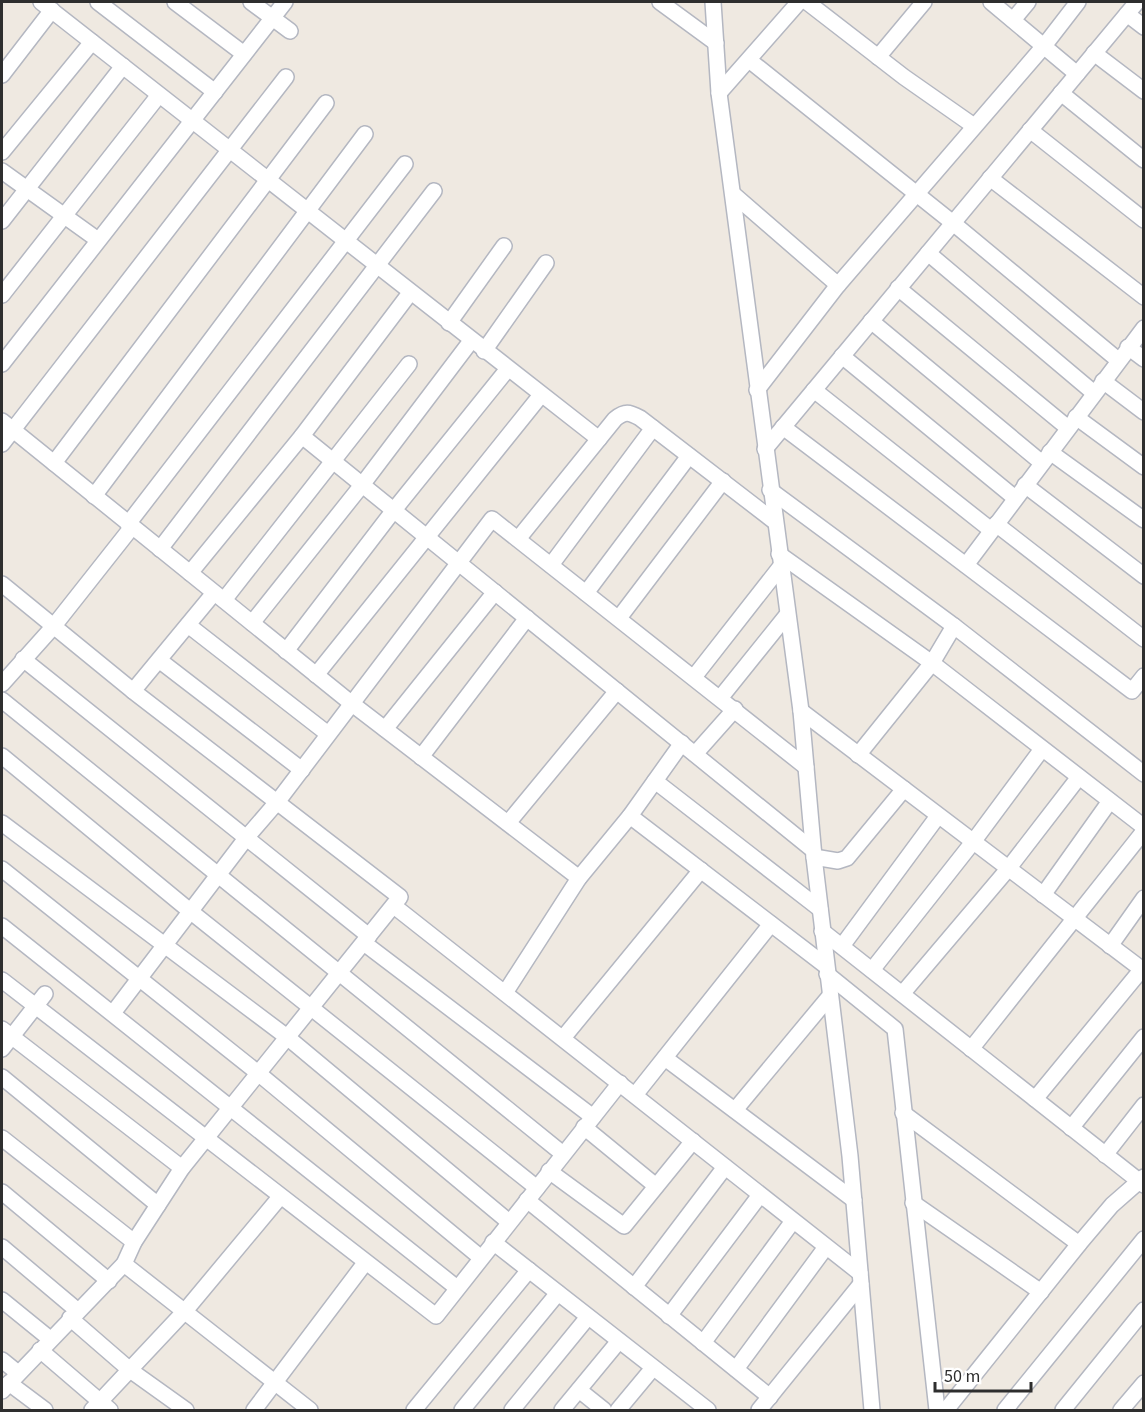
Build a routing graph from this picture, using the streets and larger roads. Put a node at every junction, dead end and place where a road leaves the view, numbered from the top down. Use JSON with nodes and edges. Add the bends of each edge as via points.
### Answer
{"nodes":[{"id":1,"x":98,"y":2,"type":"edge"},
{"id":2,"x":175,"y":2,"type":"edge"},
{"id":3,"x":251,"y":2,"type":"edge"},
{"id":4,"x":285,"y":2,"type":"edge"},
{"id":5,"x":660,"y":2,"type":"edge"},
{"id":6,"x":713,"y":2,"type":"edge"},
{"id":7,"x":799,"y":2,"type":"edge"},
{"id":8,"x":807,"y":2,"type":"edge"},
{"id":9,"x":924,"y":2,"type":"edge"},
{"id":10,"x":991,"y":2,"type":"edge"},
{"id":11,"x":1029,"y":2,"type":"edge"},
{"id":12,"x":1078,"y":2,"type":"edge"},
{"id":13,"x":1137,"y":2,"type":"edge"},
{"id":14,"x":47,"y":6,"type":"edge"},
{"id":15,"x":1127,"y":14,"type":"junction"},
{"id":16,"x":272,"y":18,"type":"junction"},
{"id":17,"x":1013,"y":20,"type":"junction"},
{"id":18,"x":1143,"y":27,"type":"edge"},
{"id":19,"x":290,"y":31,"type":"dead end"},
{"id":20,"x":92,"y":42,"type":"junction"},
{"id":21,"x":716,"y":43,"type":"junction"},
{"id":22,"x":1044,"y":46,"type":"junction"},
{"id":23,"x":1094,"y":53,"type":"junction"},
{"id":24,"x":244,"y":54,"type":"junction"},
{"id":25,"x":878,"y":57,"type":"junction"},
{"id":26,"x":749,"y":60,"type":"junction"},
{"id":27,"x":123,"y":66,"type":"junction"},
{"id":28,"x":1077,"y":74,"type":"junction"},
{"id":29,"x":2,"y":75,"type":"edge"},
{"id":30,"x":286,"y":77,"type":"dead end"},
{"id":31,"x":1143,"y":91,"type":"edge"},
{"id":32,"x":215,"y":92,"type":"junction"},
{"id":33,"x":719,"y":93,"type":"junction"},
{"id":34,"x":1061,"y":93,"type":"junction"},
{"id":35,"x":159,"y":95,"type":"junction"},
{"id":36,"x":326,"y":103,"type":"dead end"},
{"id":37,"x":191,"y":120,"type":"junction"},
{"id":38,"x":974,"y":126,"type":"junction"},
{"id":39,"x":1030,"y":130,"type":"junction"},
{"id":40,"x":365,"y":134,"type":"dead end"},
{"id":41,"x":230,"y":151,"type":"junction"},
{"id":42,"x":2,"y":152,"type":"edge"},
{"id":43,"x":1143,"y":160,"type":"edge"},
{"id":44,"x":405,"y":164,"type":"dead end"},
{"id":45,"x":2,"y":171,"type":"edge"},
{"id":46,"x":990,"y":178,"type":"junction"},
{"id":47,"x":268,"y":181,"type":"junction"},
{"id":48,"x":27,"y":189,"type":"junction"},
{"id":49,"x":434,"y":191,"type":"dead end"},
{"id":50,"x":733,"y":194,"type":"junction"},
{"id":51,"x":916,"y":194,"type":"junction"},
{"id":52,"x":307,"y":212,"type":"junction"},
{"id":53,"x":64,"y":215,"type":"junction"},
{"id":54,"x":1143,"y":220,"type":"edge"},
{"id":55,"x":2,"y":221,"type":"edge"},
{"id":56,"x":953,"y":223,"type":"junction"},
{"id":57,"x":98,"y":240,"type":"junction"},
{"id":58,"x":345,"y":242,"type":"junction"},
{"id":59,"x":504,"y":246,"type":"dead end"},
{"id":60,"x":928,"y":252,"type":"junction"},
{"id":61,"x":546,"y":263,"type":"dead end"},
{"id":62,"x":378,"y":267,"type":"junction"},
{"id":63,"x":838,"y":285,"type":"junction"},
{"id":64,"x":898,"y":288,"type":"junction"},
{"id":65,"x":410,"y":293,"type":"junction"},
{"id":66,"x":2,"y":295,"type":"edge"},
{"id":67,"x":1143,"y":297,"type":"edge"},
{"id":68,"x":871,"y":321,"type":"junction"},
{"id":69,"x":448,"y":323,"type":"junction"},
{"id":70,"x":1143,"y":328,"type":"edge"},
{"id":71,"x":471,"y":341,"type":"junction"},
{"id":72,"x":1128,"y":347,"type":"junction"},
{"id":73,"x":484,"y":351,"type":"junction"},
{"id":74,"x":842,"y":356,"type":"junction"},
{"id":75,"x":1143,"y":359,"type":"edge"},
{"id":76,"x":1118,"y":360,"type":"junction"},
{"id":77,"x":2,"y":363,"type":"edge"},
{"id":78,"x":409,"y":364,"type":"dead end"},
{"id":79,"x":507,"y":370,"type":"junction"},
{"id":80,"x":1098,"y":387,"type":"junction"},
{"id":81,"x":756,"y":390,"type":"junction"},
{"id":82,"x":814,"y":390,"type":"junction"},
{"id":83,"x":541,"y":395,"type":"junction"},
{"id":84,"x":1143,"y":412,"type":"edge"},
{"id":85,"x":1072,"y":422,"type":"junction"},
{"id":86,"x":7,"y":426,"type":"edge"},
{"id":87,"x":783,"y":427,"type":"junction"},
{"id":88,"x":653,"y":428,"type":"junction"},
{"id":89,"x":302,"y":436,"type":"junction"},
{"id":90,"x":599,"y":439,"type":"junction"},
{"id":91,"x":2,"y":444,"type":"edge"},
{"id":92,"x":765,"y":449,"type":"junction"},
{"id":93,"x":689,"y":456,"type":"junction"},
{"id":94,"x":1046,"y":457,"type":"junction"},
{"id":95,"x":332,"y":460,"type":"junction"},
{"id":96,"x":54,"y":463,"type":"junction"},
{"id":97,"x":1143,"y":467,"type":"edge"},
{"id":98,"x":723,"y":482,"type":"junction"},
{"id":99,"x":362,"y":485,"type":"junction"},
{"id":100,"x":1025,"y":485,"type":"junction"},
{"id":101,"x":770,"y":490,"type":"junction"},
{"id":102,"x":94,"y":496,"type":"junction"},
{"id":103,"x":1015,"y":498,"type":"junction"},
{"id":104,"x":394,"y":510,"type":"junction"},
{"id":105,"x":1143,"y":520,"type":"edge"},
{"id":106,"x":774,"y":521,"type":"junction"},
{"id":107,"x":130,"y":525,"type":"junction"},
{"id":108,"x":994,"y":527,"type":"junction"},
{"id":109,"x":426,"y":536,"type":"junction"},
{"id":110,"x":518,"y":539,"type":"junction"},
{"id":111,"x":160,"y":549,"type":"junction"},
{"id":112,"x":780,"y":560,"type":"junction"},
{"id":113,"x":460,"y":563,"type":"junction"},
{"id":114,"x":551,"y":565,"type":"junction"},
{"id":115,"x":966,"y":565,"type":"junction"},
{"id":116,"x":190,"y":573,"type":"junction"},
{"id":117,"x":1143,"y":576,"type":"edge"},
{"id":118,"x":2,"y":584,"type":"edge"},
{"id":119,"x":495,"y":592,"type":"junction"},
{"id":120,"x":586,"y":592,"type":"junction"},
{"id":121,"x":219,"y":597,"type":"junction"},
{"id":122,"x":787,"y":615,"type":"junction"},
{"id":123,"x":527,"y":618,"type":"junction"},
{"id":124,"x":619,"y":618,"type":"junction"},
{"id":125,"x":252,"y":623,"type":"junction"},
{"id":126,"x":188,"y":625,"type":"junction"},
{"id":127,"x":954,"y":626,"type":"junction"},
{"id":128,"x":53,"y":627,"type":"junction"},
{"id":129,"x":1143,"y":639,"type":"edge"},
{"id":130,"x":286,"y":651,"type":"junction"},
{"id":131,"x":22,"y":659,"type":"junction"},
{"id":132,"x":159,"y":660,"type":"junction"},
{"id":133,"x":932,"y":663,"type":"junction"},
{"id":134,"x":316,"y":675,"type":"junction"},
{"id":135,"x":1143,"y":676,"type":"edge"},
{"id":136,"x":694,"y":677,"type":"junction"},
{"id":137,"x":2,"y":684,"type":"edge"},
{"id":138,"x":133,"y":691,"type":"junction"},
{"id":139,"x":617,"y":691,"type":"junction"},
{"id":140,"x":720,"y":697,"type":"junction"},
{"id":141,"x":2,"y":700,"type":"edge"},
{"id":142,"x":351,"y":703,"type":"junction"},
{"id":143,"x":735,"y":710,"type":"junction"},
{"id":144,"x":801,"y":711,"type":"junction"},
{"id":145,"x":385,"y":729,"type":"junction"},
{"id":146,"x":328,"y":734,"type":"junction"},
{"id":147,"x":682,"y":743,"type":"junction"},
{"id":148,"x":1042,"y":748,"type":"junction"},
{"id":149,"x":694,"y":754,"type":"junction"},
{"id":150,"x":858,"y":755,"type":"junction"},
{"id":151,"x":2,"y":756,"type":"edge"},
{"id":152,"x":421,"y":757,"type":"junction"},
{"id":153,"x":806,"y":766,"type":"junction"},
{"id":154,"x":302,"y":770,"type":"junction"},
{"id":155,"x":1143,"y":774,"type":"edge"},
{"id":156,"x":1079,"y":777,"type":"junction"},
{"id":157,"x":655,"y":781,"type":"junction"},
{"id":158,"x":903,"y":789,"type":"junction"},
{"id":159,"x":278,"y":801,"type":"junction"},
{"id":160,"x":1110,"y":801,"type":"junction"},
{"id":161,"x":630,"y":816,"type":"junction"},
{"id":162,"x":939,"y":816,"type":"junction"},
{"id":163,"x":2,"y":823,"type":"edge"},
{"id":164,"x":508,"y":823,"type":"junction"},
{"id":165,"x":1143,"y":826,"type":"edge"},
{"id":166,"x":1143,"y":831,"type":"edge"},
{"id":167,"x":248,"y":837,"type":"junction"},
{"id":168,"x":973,"y":842,"type":"junction"},
{"id":169,"x":813,"y":854,"type":"junction"},
{"id":170,"x":2,"y":869,"type":"edge"},
{"id":171,"x":1008,"y":869,"type":"junction"},
{"id":172,"x":701,"y":870,"type":"junction"},
{"id":173,"x":219,"y":876,"type":"junction"},
{"id":174,"x":579,"y":878,"type":"junction"},
{"id":175,"x":1043,"y":895,"type":"junction"},
{"id":176,"x":1143,"y":898,"type":"edge"},
{"id":177,"x":394,"y":906,"type":"junction"},
{"id":178,"x":820,"y":909,"type":"junction"},
{"id":179,"x":190,"y":911,"type":"junction"},
{"id":180,"x":1073,"y":919,"type":"junction"},
{"id":181,"x":771,"y":924,"type":"junction"},
{"id":182,"x":2,"y":926,"type":"edge"},
{"id":183,"x":822,"y":931,"type":"junction"},
{"id":184,"x":367,"y":939,"type":"junction"},
{"id":185,"x":165,"y":945,"type":"junction"},
{"id":186,"x":842,"y":946,"type":"junction"},
{"id":187,"x":1110,"y":946,"type":"junction"},
{"id":188,"x":827,"y":970,"type":"junction"},
{"id":189,"x":872,"y":970,"type":"junction"},
{"id":190,"x":1143,"y":970,"type":"edge"},
{"id":191,"x":340,"y":972,"type":"junction"},
{"id":192,"x":140,"y":979,"type":"junction"},
{"id":193,"x":2,"y":980,"type":"edge"},
{"id":194,"x":505,"y":993,"type":"junction"},
{"id":195,"x":902,"y":994,"type":"junction"},
{"id":196,"x":829,"y":997,"type":"junction"},
{"id":197,"x":40,"y":1000,"type":"junction"},
{"id":198,"x":312,"y":1006,"type":"junction"},
{"id":199,"x":112,"y":1013,"type":"junction"},
{"id":200,"x":287,"y":1037,"type":"junction"},
{"id":201,"x":1143,"y":1037,"type":"edge"},
{"id":202,"x":5,"y":1038,"type":"edge"},
{"id":203,"x":563,"y":1038,"type":"junction"},
{"id":204,"x":971,"y":1048,"type":"junction"},
{"id":205,"x":665,"y":1058,"type":"junction"},
{"id":206,"x":258,"y":1073,"type":"junction"},
{"id":207,"x":2,"y":1077,"type":"edge"},
{"id":208,"x":620,"y":1083,"type":"junction"},
{"id":209,"x":635,"y":1095,"type":"junction"},
{"id":210,"x":1035,"y":1099,"type":"junction"},
{"id":211,"x":1143,"y":1105,"type":"edge"},
{"id":212,"x":231,"y":1106,"type":"junction"},
{"id":213,"x":735,"y":1110,"type":"junction"},
{"id":214,"x":903,"y":1113,"type":"junction"},
{"id":215,"x":589,"y":1122,"type":"junction"},
{"id":216,"x":1071,"y":1128,"type":"junction"},
{"id":217,"x":2,"y":1138,"type":"edge"},
{"id":218,"x":205,"y":1139,"type":"junction"},
{"id":219,"x":693,"y":1142,"type":"junction"},
{"id":220,"x":563,"y":1154,"type":"junction"},
{"id":221,"x":1106,"y":1155,"type":"junction"},
{"id":222,"x":725,"y":1167,"type":"junction"},
{"id":223,"x":182,"y":1168,"type":"junction"},
{"id":224,"x":549,"y":1171,"type":"junction"},
{"id":225,"x":1142,"y":1181,"type":"edge"},
{"id":226,"x":656,"y":1186,"type":"junction"},
{"id":227,"x":537,"y":1188,"type":"junction"},
{"id":228,"x":2,"y":1192,"type":"edge"},
{"id":229,"x":760,"y":1195,"type":"junction"},
{"id":230,"x":280,"y":1197,"type":"junction"},
{"id":231,"x":527,"y":1200,"type":"junction"},
{"id":232,"x":854,"y":1200,"type":"junction"},
{"id":233,"x":913,"y":1203,"type":"junction"},
{"id":234,"x":158,"y":1205,"type":"junction"},
{"id":235,"x":793,"y":1221,"type":"junction"},
{"id":236,"x":509,"y":1222,"type":"junction"},
{"id":237,"x":1143,"y":1239,"type":"edge"},
{"id":238,"x":134,"y":1242,"type":"junction"},
{"id":239,"x":492,"y":1242,"type":"junction"},
{"id":240,"x":1079,"y":1244,"type":"junction"},
{"id":241,"x":2,"y":1247,"type":"edge"},
{"id":242,"x":826,"y":1247,"type":"junction"},
{"id":243,"x":480,"y":1257,"type":"junction"},
{"id":244,"x":365,"y":1263,"type":"junction"},
{"id":245,"x":124,"y":1264,"type":"junction"},
{"id":246,"x":529,"y":1270,"type":"junction"},
{"id":247,"x":860,"y":1278,"type":"junction"},
{"id":248,"x":110,"y":1281,"type":"junction"},
{"id":249,"x":634,"y":1287,"type":"junction"},
{"id":250,"x":457,"y":1288,"type":"junction"},
{"id":251,"x":1041,"y":1292,"type":"junction"},
{"id":252,"x":558,"y":1293,"type":"junction"},
{"id":253,"x":2,"y":1300,"type":"edge"},
{"id":254,"x":1143,"y":1310,"type":"edge"},
{"id":255,"x":185,"y":1311,"type":"junction"},
{"id":256,"x":74,"y":1314,"type":"junction"},
{"id":257,"x":669,"y":1316,"type":"junction"},
{"id":258,"x":588,"y":1317,"type":"junction"},
{"id":259,"x":618,"y":1341,"type":"junction"},
{"id":260,"x":704,"y":1343,"type":"junction"},
{"id":261,"x":45,"y":1345,"type":"junction"},
{"id":262,"x":2,"y":1360,"type":"edge"},
{"id":263,"x":653,"y":1368,"type":"junction"},
{"id":264,"x":736,"y":1369,"type":"junction"},
{"id":265,"x":130,"y":1370,"type":"junction"},
{"id":266,"x":10,"y":1382,"type":"edge"},
{"id":267,"x":276,"y":1383,"type":"junction"},
{"id":268,"x":1143,"y":1383,"type":"edge"},
{"id":269,"x":579,"y":1390,"type":"junction"},
{"id":270,"x":770,"y":1397,"type":"junction"},
{"id":271,"x":101,"y":1408,"type":"edge"},
{"id":272,"x":45,"y":1410,"type":"edge"},
{"id":273,"x":186,"y":1410,"type":"edge"},
{"id":274,"x":254,"y":1410,"type":"edge"},
{"id":275,"x":310,"y":1410,"type":"edge"},
{"id":276,"x":414,"y":1410,"type":"edge"},
{"id":277,"x":462,"y":1410,"type":"edge"},
{"id":278,"x":512,"y":1410,"type":"edge"},
{"id":279,"x":562,"y":1410,"type":"edge"},
{"id":280,"x":604,"y":1410,"type":"edge"},
{"id":281,"x":618,"y":1410,"type":"edge"},
{"id":282,"x":708,"y":1410,"type":"edge"},
{"id":283,"x":759,"y":1410,"type":"edge"},
{"id":284,"x":872,"y":1410,"type":"edge"},
{"id":285,"x":937,"y":1410,"type":"edge"},
{"id":286,"x":946,"y":1410,"type":"edge"},
{"id":287,"x":1005,"y":1410,"type":"edge"},
{"id":288,"x":1063,"y":1410,"type":"edge"},
{"id":289,"x":1121,"y":1410,"type":"edge"}],
"edges":[{"from":1,"to":32,"type":"street"},
{"from":2,"to":24,"type":"street"},
{"from":3,"to":16,"type":"street"},
{"from":4,"to":16,"type":"street"},
{"from":5,"to":21,"type":"street"},
{"from":6,"to":21,"type":"street"},
{"from":7,"to":26,"type":"street"},
{"from":8,"to":25,"type":"street"},
{"from":9,"to":25,"type":"street"},
{"from":10,"to":17,"type":"street"},
{"from":11,"to":17,"type":"street"},
{"from":12,"to":22,"type":"street"},
{"from":13,"to":15,"type":"street"},
{"from":14,"to":20,"type":"street"},
{"from":14,"to":29,"type":"street"},
{"from":15,"to":18,"type":"street"},
{"from":15,"to":23,"type":"street"},
{"from":16,"to":19,"type":"street"},
{"from":16,"to":24,"type":"street"},
{"from":17,"to":22,"type":"street"},
{"from":20,"to":27,"type":"street"},
{"from":20,"to":42,"type":"street"},
{"from":21,"to":33,"type":"street"},
{"from":22,"to":28,"type":"street"},
{"from":22,"to":38,"type":"street"},
{"from":23,"to":28,"type":"street"},
{"from":23,"to":31,"type":"street"},
{"from":24,"to":32,"type":"street"},
{"from":25,"to":38,"type":"street"},
{"from":26,"to":33,"type":"street"},
{"from":26,"to":51,"type":"street"},
{"from":27,"to":35,"type":"street"},
{"from":27,"to":48,"type":"street"},
{"from":28,"to":34,"type":"street"},
{"from":30,"to":41,"type":"street"},
{"from":32,"to":37,"type":"street"},
{"from":33,"to":50,"type":"street"},
{"from":34,"to":39,"type":"street"},
{"from":34,"to":43,"type":"street"},
{"from":35,"to":37,"type":"street"},
{"from":35,"to":53,"type":"street"},
{"from":36,"to":47,"type":"street"},
{"from":37,"to":41,"type":"street"},
{"from":37,"to":57,"type":"street"},
{"from":38,"to":51,"type":"street"},
{"from":39,"to":46,"type":"street"},
{"from":39,"to":54,"type":"street"},
{"from":40,"to":52,"type":"street"},
{"from":41,"to":47,"type":"street"},
{"from":41,"to":86,"type":"street"},
{"from":44,"to":58,"type":"street"},
{"from":45,"to":48,"type":"street"},
{"from":46,"to":56,"type":"street"},
{"from":46,"to":67,"type":"street"},
{"from":47,"to":52,"type":"street"},
{"from":47,"to":96,"type":"street"},
{"from":48,"to":53,"type":"street"},
{"from":48,"to":55,"type":"street"},
{"from":49,"to":62,"type":"street"},
{"from":50,"to":63,"type":"street"},
{"from":50,"to":81,"type":"street"},
{"from":51,"to":56,"type":"street"},
{"from":51,"to":63,"type":"street"},
{"from":52,"to":58,"type":"street"},
{"from":52,"to":102,"type":"street"},
{"from":53,"to":57,"type":"street"},
{"from":53,"to":66,"type":"street"},
{"from":56,"to":60,"type":"street"},
{"from":56,"to":76,"type":"street"},
{"from":57,"to":77,"type":"street"},
{"from":58,"to":62,"type":"street"},
{"from":58,"to":107,"type":"street"},
{"from":59,"to":69,"type":"street"},
{"from":60,"to":64,"type":"street"},
{"from":60,"to":80,"type":"street"},
{"from":61,"to":73,"type":"street"},
{"from":62,"to":65,"type":"street"},
{"from":62,"to":111,"type":"street"},
{"from":63,"to":81,"type":"street"},
{"from":64,"to":68,"type":"street"},
{"from":64,"to":85,"type":"street"},
{"from":65,"to":69,"type":"street"},
{"from":65,"to":89,"type":"street"},
{"from":68,"to":74,"type":"street"},
{"from":68,"to":94,"type":"street"},
{"from":69,"to":71,"type":"street"},
{"from":70,"to":72,"type":"street"},
{"from":71,"to":73,"type":"street"},
{"from":71,"to":99,"type":"street"},
{"from":72,"to":75,"type":"street"},
{"from":72,"to":76,"type":"street"},
{"from":73,"to":79,"type":"street"},
{"from":74,"to":82,"type":"street"},
{"from":74,"to":103,"type":"street"},
{"from":76,"to":80,"type":"street"},
{"from":78,"to":95,"type":"street"},
{"from":79,"to":83,"type":"street"},
{"from":79,"to":104,"type":"street"},
{"from":80,"to":84,"type":"street"},
{"from":80,"to":85,"type":"street"},
{"from":81,"to":92,"type":"street"},
{"from":82,"to":87,"type":"street"},
{"from":82,"to":108,"type":"street"},
{"from":83,"to":90,"type":"street"},
{"from":83,"to":109,"type":"street"},
{"from":85,"to":94,"type":"street"},
{"from":85,"to":97,"type":"street"},
{"from":86,"to":91,"type":"street"},
{"from":86,"to":96,"type":"street"},
{"from":87,"to":92,"type":"street"},
{"from":87,"to":115,"type":"street"},
{"from":88,"to":90,"type":"street","via":[[629,412],[623,413]]},
{"from":88,"to":93,"type":"street"},
{"from":88,"to":114,"type":"street"},
{"from":89,"to":95,"type":"street"},
{"from":89,"to":116,"type":"street"},
{"from":90,"to":110,"type":"street"},
{"from":92,"to":101,"type":"street"},
{"from":93,"to":98,"type":"street"},
{"from":93,"to":120,"type":"street"},
{"from":94,"to":100,"type":"street"},
{"from":94,"to":105,"type":"street"},
{"from":95,"to":99,"type":"street"},
{"from":95,"to":121,"type":"street"},
{"from":96,"to":102,"type":"street"},
{"from":98,"to":106,"type":"street"},
{"from":98,"to":124,"type":"street"},
{"from":99,"to":104,"type":"street"},
{"from":99,"to":125,"type":"street"},
{"from":100,"to":103,"type":"street"},
{"from":100,"to":117,"type":"street"},
{"from":101,"to":106,"type":"street"},
{"from":101,"to":127,"type":"street"},
{"from":102,"to":107,"type":"street"},
{"from":103,"to":108,"type":"street"},
{"from":104,"to":109,"type":"street"},
{"from":104,"to":130,"type":"street"},
{"from":106,"to":112,"type":"street"},
{"from":107,"to":111,"type":"street"},
{"from":107,"to":128,"type":"street"},
{"from":108,"to":115,"type":"street"},
{"from":108,"to":129,"type":"street"},
{"from":109,"to":113,"type":"street"},
{"from":109,"to":134,"type":"street"},
{"from":110,"to":113,"type":"street","via":[[492,519]]},
{"from":110,"to":114,"type":"street"},
{"from":111,"to":116,"type":"street"},
{"from":112,"to":122,"type":"street"},
{"from":112,"to":133,"type":"street"},
{"from":112,"to":136,"type":"street"},
{"from":113,"to":119,"type":"street"},
{"from":113,"to":142,"type":"street"},
{"from":114,"to":120,"type":"street"},
{"from":115,"to":135,"type":"street","via":[[1132,691]]},
{"from":116,"to":121,"type":"street"},
{"from":118,"to":128,"type":"street"},
{"from":119,"to":123,"type":"street"},
{"from":119,"to":145,"type":"street"},
{"from":120,"to":124,"type":"street"},
{"from":121,"to":125,"type":"street"},
{"from":121,"to":126,"type":"street"},
{"from":122,"to":140,"type":"street"},
{"from":122,"to":144,"type":"street"},
{"from":123,"to":139,"type":"street"},
{"from":123,"to":152,"type":"street"},
{"from":124,"to":136,"type":"street"},
{"from":125,"to":130,"type":"street"},
{"from":126,"to":132,"type":"street"},
{"from":126,"to":146,"type":"street"},
{"from":127,"to":133,"type":"street"},
{"from":127,"to":155,"type":"street"},
{"from":128,"to":131,"type":"street"},
{"from":128,"to":138,"type":"street"},
{"from":130,"to":134,"type":"street"},
{"from":131,"to":137,"type":"street"},
{"from":131,"to":167,"type":"street"},
{"from":132,"to":138,"type":"street"},
{"from":132,"to":154,"type":"street"},
{"from":133,"to":148,"type":"street"},
{"from":133,"to":150,"type":"street"},
{"from":134,"to":142,"type":"street"},
{"from":136,"to":140,"type":"street"},
{"from":138,"to":159,"type":"street"},
{"from":139,"to":147,"type":"street"},
{"from":139,"to":164,"type":"street"},
{"from":140,"to":143,"type":"street"},
{"from":141,"to":173,"type":"street"},
{"from":142,"to":145,"type":"street"},
{"from":142,"to":146,"type":"street"},
{"from":143,"to":149,"type":"street"},
{"from":143,"to":153,"type":"street"},
{"from":144,"to":150,"type":"street"},
{"from":144,"to":153,"type":"street"},
{"from":145,"to":152,"type":"street"},
{"from":146,"to":154,"type":"street"},
{"from":147,"to":149,"type":"street"},
{"from":147,"to":157,"type":"street"},
{"from":148,"to":156,"type":"street"},
{"from":148,"to":168,"type":"street"},
{"from":149,"to":169,"type":"street"},
{"from":150,"to":158,"type":"street"},
{"from":151,"to":179,"type":"street"},
{"from":152,"to":164,"type":"street"},
{"from":153,"to":169,"type":"street"},
{"from":154,"to":159,"type":"street"},
{"from":156,"to":160,"type":"street"},
{"from":156,"to":171,"type":"street"},
{"from":157,"to":161,"type":"street"},
{"from":157,"to":178,"type":"street"},
{"from":158,"to":162,"type":"street"},
{"from":158,"to":169,"type":"street","via":[[847,858],[838,861]]},
{"from":159,"to":167,"type":"street"},
{"from":159,"to":177,"type":"street","via":[[400,897]]},
{"from":160,"to":165,"type":"street"},
{"from":160,"to":175,"type":"street"},
{"from":161,"to":172,"type":"street"},
{"from":161,"to":174,"type":"street"},
{"from":162,"to":168,"type":"street"},
{"from":162,"to":186,"type":"street"},
{"from":163,"to":185,"type":"street"},
{"from":164,"to":174,"type":"street"},
{"from":166,"to":180,"type":"street"},
{"from":167,"to":173,"type":"street"},
{"from":167,"to":184,"type":"street"},
{"from":168,"to":171,"type":"street"},
{"from":168,"to":189,"type":"street"},
{"from":169,"to":178,"type":"street"},
{"from":170,"to":192,"type":"street"},
{"from":171,"to":175,"type":"street"},
{"from":171,"to":195,"type":"street"},
{"from":172,"to":181,"type":"street"},
{"from":172,"to":203,"type":"street"},
{"from":173,"to":179,"type":"street"},
{"from":173,"to":191,"type":"street"},
{"from":174,"to":194,"type":"street"},
{"from":175,"to":180,"type":"street"},
{"from":176,"to":187,"type":"street"},
{"from":177,"to":184,"type":"street"},
{"from":177,"to":194,"type":"street"},
{"from":178,"to":183,"type":"street"},
{"from":179,"to":185,"type":"street"},
{"from":179,"to":198,"type":"street"},
{"from":180,"to":187,"type":"street"},
{"from":180,"to":204,"type":"street"},
{"from":181,"to":188,"type":"street"},
{"from":181,"to":205,"type":"street"},
{"from":182,"to":199,"type":"street"},
{"from":183,"to":186,"type":"street"},
{"from":183,"to":188,"type":"street"},
{"from":184,"to":191,"type":"street"},
{"from":184,"to":215,"type":"street"},
{"from":185,"to":192,"type":"street"},
{"from":185,"to":200,"type":"street"},
{"from":186,"to":189,"type":"street"},
{"from":187,"to":190,"type":"street"},
{"from":188,"to":196,"type":"street"},
{"from":188,"to":214,"type":"street","via":[[895,1029]]},
{"from":189,"to":195,"type":"street"},
{"from":190,"to":210,"type":"street"},
{"from":191,"to":198,"type":"street"},
{"from":191,"to":220,"type":"street"},
{"from":192,"to":199,"type":"street"},
{"from":192,"to":206,"type":"street"},
{"from":193,"to":197,"type":"street"},
{"from":194,"to":203,"type":"street"},
{"from":195,"to":204,"type":"street"},
{"from":196,"to":213,"type":"street"},
{"from":196,"to":232,"type":"street"},
{"from":197,"to":202,"type":"street"},
{"from":197,"to":218,"type":"street"},
{"from":198,"to":200,"type":"street"},
{"from":198,"to":227,"type":"street"},
{"from":199,"to":212,"type":"street"},
{"from":200,"to":206,"type":"street"},
{"from":200,"to":236,"type":"street"},
{"from":201,"to":216,"type":"street"},
{"from":202,"to":223,"type":"street"},
{"from":203,"to":208,"type":"street"},
{"from":204,"to":210,"type":"street"},
{"from":205,"to":209,"type":"street"},
{"from":205,"to":213,"type":"street"},
{"from":206,"to":212,"type":"street"},
{"from":206,"to":243,"type":"street"},
{"from":207,"to":234,"type":"street"},
{"from":208,"to":209,"type":"street"},
{"from":208,"to":215,"type":"street"},
{"from":209,"to":219,"type":"street"},
{"from":210,"to":216,"type":"street"},
{"from":211,"to":221,"type":"street"},
{"from":212,"to":218,"type":"street"},
{"from":212,"to":250,"type":"street"},
{"from":213,"to":232,"type":"street"},
{"from":214,"to":233,"type":"street"},
{"from":214,"to":240,"type":"street"},
{"from":215,"to":220,"type":"street"},
{"from":215,"to":226,"type":"street"},
{"from":216,"to":221,"type":"street"},
{"from":217,"to":238,"type":"street"},
{"from":218,"to":223,"type":"street"},
{"from":218,"to":230,"type":"street"},
{"from":219,"to":222,"type":"street"},
{"from":219,"to":226,"type":"street"},
{"from":220,"to":224,"type":"street"},
{"from":221,"to":225,"type":"street"},
{"from":222,"to":229,"type":"street"},
{"from":222,"to":249,"type":"street"},
{"from":223,"to":234,"type":"street"},
{"from":224,"to":226,"type":"street","via":[[624,1226]]},
{"from":224,"to":227,"type":"street"},
{"from":225,"to":240,"type":"street","via":[[1112,1205]]},
{"from":227,"to":231,"type":"street"},
{"from":228,"to":248,"type":"street"},
{"from":229,"to":235,"type":"street"},
{"from":229,"to":257,"type":"street"},
{"from":230,"to":244,"type":"street"},
{"from":230,"to":255,"type":"street"},
{"from":231,"to":236,"type":"street"},
{"from":231,"to":249,"type":"street"},
{"from":232,"to":247,"type":"street"},
{"from":233,"to":251,"type":"street"},
{"from":233,"to":285,"type":"street"},
{"from":234,"to":238,"type":"street"},
{"from":235,"to":242,"type":"street"},
{"from":235,"to":260,"type":"street"},
{"from":236,"to":239,"type":"street"},
{"from":237,"to":287,"type":"street"},
{"from":238,"to":245,"type":"street"},
{"from":239,"to":243,"type":"street"},
{"from":239,"to":246,"type":"street"},
{"from":240,"to":251,"type":"street"},
{"from":241,"to":256,"type":"street"},
{"from":242,"to":247,"type":"street"},
{"from":242,"to":264,"type":"street"},
{"from":243,"to":250,"type":"street"},
{"from":244,"to":250,"type":"street","via":[[436,1317]]},
{"from":244,"to":267,"type":"street"},
{"from":245,"to":248,"type":"street"},
{"from":245,"to":255,"type":"street"},
{"from":246,"to":252,"type":"street"},
{"from":246,"to":276,"type":"street"},
{"from":247,"to":270,"type":"street"},
{"from":247,"to":284,"type":"street"},
{"from":248,"to":256,"type":"street"},
{"from":249,"to":257,"type":"street"},
{"from":251,"to":286,"type":"street"},
{"from":252,"to":258,"type":"street"},
{"from":252,"to":277,"type":"street"},
{"from":253,"to":261,"type":"street"},
{"from":254,"to":288,"type":"street"},
{"from":255,"to":265,"type":"street"},
{"from":255,"to":267,"type":"street"},
{"from":256,"to":261,"type":"street"},
{"from":256,"to":265,"type":"street"},
{"from":257,"to":260,"type":"street"},
{"from":258,"to":259,"type":"street"},
{"from":258,"to":278,"type":"street"},
{"from":259,"to":263,"type":"street"},
{"from":259,"to":269,"type":"street"},
{"from":260,"to":264,"type":"street"},
{"from":261,"to":266,"type":"street"},
{"from":261,"to":271,"type":"street"},
{"from":262,"to":266,"type":"street"},
{"from":263,"to":281,"type":"street"},
{"from":263,"to":282,"type":"street"},
{"from":264,"to":270,"type":"street"},
{"from":265,"to":271,"type":"street"},
{"from":265,"to":273,"type":"street"},
{"from":266,"to":272,"type":"street"},
{"from":267,"to":274,"type":"street"},
{"from":267,"to":275,"type":"street"},
{"from":268,"to":289,"type":"street"},
{"from":269,"to":279,"type":"street"},
{"from":269,"to":280,"type":"street"},
{"from":270,"to":283,"type":"street"}]}
